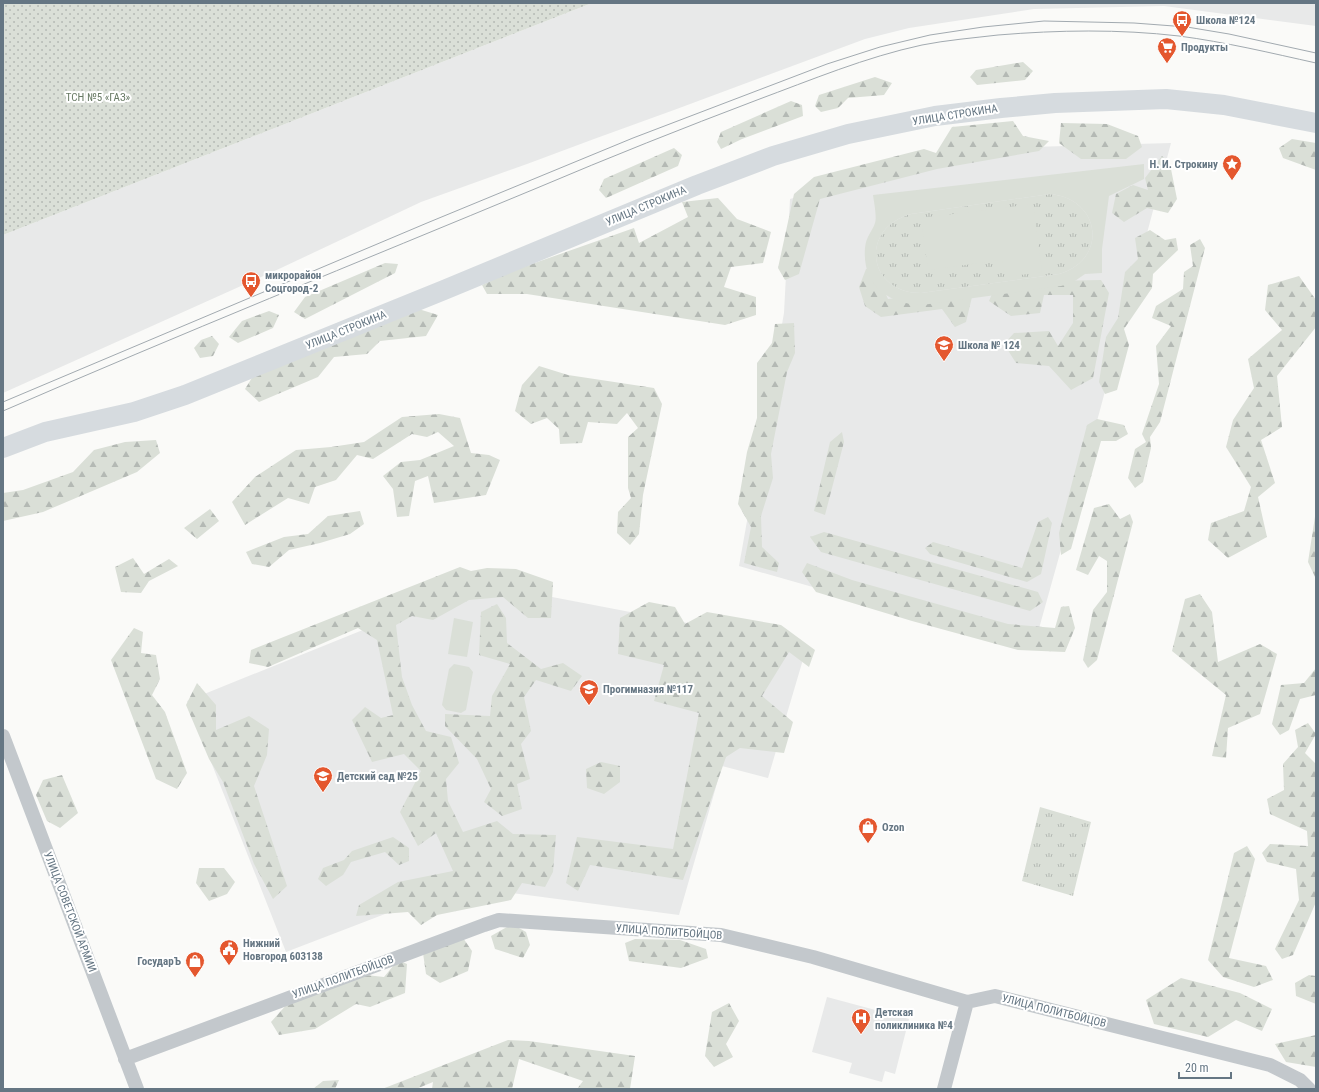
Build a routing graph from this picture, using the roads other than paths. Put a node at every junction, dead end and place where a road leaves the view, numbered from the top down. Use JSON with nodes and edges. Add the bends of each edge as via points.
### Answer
{"nodes":[{"id":1,"x":1316,"y":123,"type":"edge"},
{"id":2,"x":3,"y":448,"type":"edge"},
{"id":3,"x":3,"y":736,"type":"edge"},
{"id":4,"x":966,"y":1002,"type":"junction"},
{"id":5,"x":125,"y":1059,"type":"junction"},
{"id":6,"x":137,"y":1089,"type":"edge"},
{"id":7,"x":944,"y":1089,"type":"edge"},
{"id":8,"x":1310,"y":1089,"type":"edge"}],
"edges":[{"from":1,"to":2,"type":"street","name":"УЛИЦА СТРОКИНА","via":[[1216,104],[1166,99],[1055,103],[1002,108],[935,116],[848,134],[772,156],[697,185],[185,395],[134,412],[44,432]]},
{"from":3,"to":5,"type":"street","name":"УЛИЦА СОВЕТСКОЙ АРМИИ"},
{"from":4,"to":5,"type":"street","name":"УЛИЦА ПОЛИТБОЙЦОВ","via":[[813,957],[721,935],[499,920]]},
{"from":4,"to":7,"type":"street"},
{"from":4,"to":8,"type":"street","name":"УЛИЦА ПОЛИТБОЙЦОВ","via":[[995,996],[1270,1065],[1300,1080]]},
{"from":5,"to":6,"type":"street","name":"УЛИЦА СОВЕТСКОЙ АРМИИ"}]}
